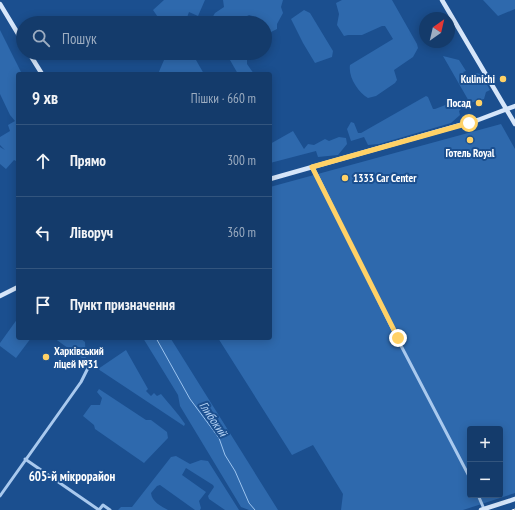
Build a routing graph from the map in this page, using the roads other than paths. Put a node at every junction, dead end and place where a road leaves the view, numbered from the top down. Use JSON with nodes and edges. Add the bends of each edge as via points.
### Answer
{"nodes":[{"id":1,"x":442,"y":0,"type":"edge"},
{"id":2,"x":0,"y":4,"type":"edge"},
{"id":3,"x":16,"y":30,"type":"edge"},
{"id":4,"x":33,"y":60,"type":"edge"},
{"id":5,"x":41,"y":72,"type":"edge"},
{"id":6,"x":515,"y":106,"type":"edge"},
{"id":7,"x":507,"y":109,"type":"junction"},
{"id":8,"x":515,"y":124,"type":"edge"},
{"id":9,"x":312,"y":167,"type":"junction"},
{"id":10,"x":272,"y":178,"type":"edge"},
{"id":11,"x":16,"y":288,"type":"edge"},
{"id":12,"x":0,"y":296,"type":"edge"},
{"id":13,"x":89,"y":366,"type":"dead end"},
{"id":14,"x":26,"y":459,"type":"junction"},
{"id":15,"x":467,"y":472,"type":"edge"},
{"id":16,"x":0,"y":496,"type":"edge"},
{"id":17,"x":479,"y":498,"type":"edge"},
{"id":18,"x":515,"y":499,"type":"edge"},
{"id":19,"x":110,"y":510,"type":"edge"},
{"id":20,"x":482,"y":510,"type":"edge"}],
"edges":[{"from":1,"to":7,"type":"main road"},
{"from":2,"to":3,"type":"main road"},
{"from":4,"to":5,"type":"main road"},
{"from":6,"to":7,"type":"main road"},
{"from":7,"to":8,"type":"main road"},
{"from":7,"to":9,"type":"main road","via":[[478,120]]},
{"from":9,"to":10,"type":"main road"},
{"from":9,"to":15,"type":"street"},
{"from":11,"to":12,"type":"main road"},
{"from":13,"to":14,"type":"street","via":[[81,382]]},
{"from":14,"to":16,"type":"street"},
{"from":14,"to":19,"type":"street","via":[[99,510],[103,505]]},
{"from":17,"to":20,"type":"street"},
{"from":18,"to":20,"type":"main road"}]}
